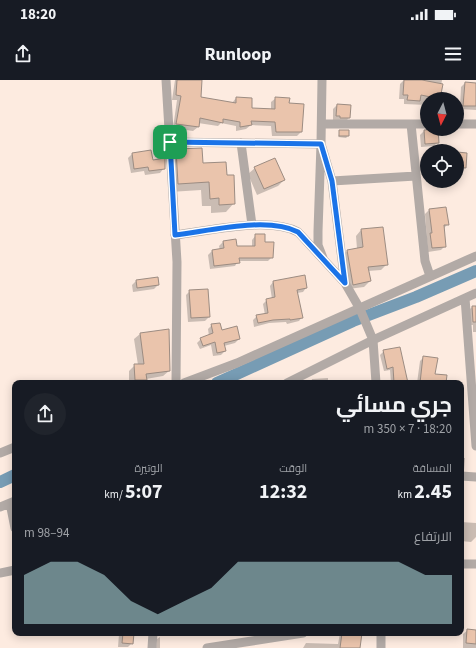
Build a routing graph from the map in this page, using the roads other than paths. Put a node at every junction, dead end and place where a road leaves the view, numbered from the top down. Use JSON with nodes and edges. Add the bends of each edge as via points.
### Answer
{"nodes":[{"id":1,"x":166,"y":80,"type":"edge"},
{"id":2,"x":322,"y":80,"type":"edge"},
{"id":3,"x":322,"y":124,"type":"junction"},
{"id":4,"x":411,"y":124,"type":"junction"},
{"id":5,"x":420,"y":124,"type":"edge"},
{"id":6,"x":464,"y":124,"type":"edge"},
{"id":7,"x":476,"y":124,"type":"edge"},
{"id":8,"x":170,"y":142,"type":"junction"},
{"id":9,"x":241,"y":143,"type":"junction"},
{"id":10,"x":321,"y":144,"type":"junction"},
{"id":11,"x":416,"y":176,"type":"junction"},
{"id":12,"x":332,"y":181,"type":"junction"},
{"id":13,"x":252,"y":225,"type":"junction"},
{"id":14,"x":175,"y":235,"type":"junction"},
{"id":15,"x":476,"y":256,"type":"edge"},
{"id":16,"x":322,"y":258,"type":"junction"},
{"id":17,"x":430,"y":276,"type":"junction"},
{"id":18,"x":345,"y":283,"type":"junction"},
{"id":19,"x":476,"y":293,"type":"edge"},
{"id":20,"x":465,"y":298,"type":"junction"},
{"id":21,"x":360,"y":309,"type":"junction"},
{"id":22,"x":371,"y":337,"type":"junction"},
{"id":23,"x":176,"y":380,"type":"edge"},
{"id":24,"x":192,"y":380,"type":"edge"},
{"id":25,"x":292,"y":380,"type":"edge"},
{"id":26,"x":376,"y":380,"type":"edge"},
{"id":27,"x":474,"y":390,"type":"edge"},
{"id":28,"x":476,"y":446,"type":"edge"},
{"id":29,"x":12,"y":448,"type":"edge"},
{"id":30,"x":0,"y":452,"type":"edge"},
{"id":31,"x":464,"y":476,"type":"edge"},
{"id":32,"x":476,"y":477,"type":"edge"},
{"id":33,"x":12,"y":502,"type":"edge"},
{"id":34,"x":0,"y":507,"type":"edge"},
{"id":35,"x":464,"y":564,"type":"edge"},
{"id":36,"x":476,"y":564,"type":"edge"},
{"id":37,"x":12,"y":571,"type":"edge"},
{"id":38,"x":0,"y":573,"type":"edge"},
{"id":39,"x":153,"y":636,"type":"edge"},
{"id":40,"x":284,"y":636,"type":"edge"},
{"id":41,"x":381,"y":636,"type":"edge"},
{"id":42,"x":152,"y":648,"type":"edge"},
{"id":43,"x":207,"y":648,"type":"edge"},
{"id":44,"x":380,"y":648,"type":"edge"}],
"edges":[{"from":1,"to":8,"type":"street"},
{"from":2,"to":3,"type":"street"},
{"from":3,"to":4,"type":"street"},
{"from":3,"to":10,"type":"street"},
{"from":4,"to":5,"type":"street"},
{"from":4,"to":11,"type":"street"},
{"from":6,"to":7,"type":"street"},
{"from":8,"to":9,"type":"street"},
{"from":8,"to":14,"type":"street"},
{"from":9,"to":10,"type":"street"},
{"from":9,"to":13,"type":"street"},
{"from":10,"to":12,"type":"street"},
{"from":10,"to":16,"type":"street","via":[[318,245]]},
{"from":11,"to":12,"type":"street"},
{"from":11,"to":17,"type":"street","via":[[425,261]]},
{"from":12,"to":18,"type":"street"},
{"from":13,"to":14,"type":"street"},
{"from":13,"to":16,"type":"street","via":[[289,227],[298,232]]},
{"from":14,"to":23,"type":"street"},
{"from":15,"to":17,"type":"street"},
{"from":16,"to":18,"type":"street"},
{"from":17,"to":21,"type":"street"},
{"from":18,"to":21,"type":"street"},
{"from":19,"to":20,"type":"street"},
{"from":20,"to":22,"type":"street"},
{"from":20,"to":27,"type":"street"},
{"from":21,"to":22,"type":"street"},
{"from":21,"to":24,"type":"street"},
{"from":22,"to":25,"type":"street"},
{"from":22,"to":26,"type":"street"},
{"from":27,"to":28,"type":"street"},
{"from":29,"to":30,"type":"street"},
{"from":31,"to":32,"type":"street"},
{"from":33,"to":34,"type":"street"},
{"from":35,"to":36,"type":"street"},
{"from":37,"to":38,"type":"street"},
{"from":39,"to":42,"type":"street"},
{"from":40,"to":43,"type":"street"},
{"from":41,"to":44,"type":"street"}]}
